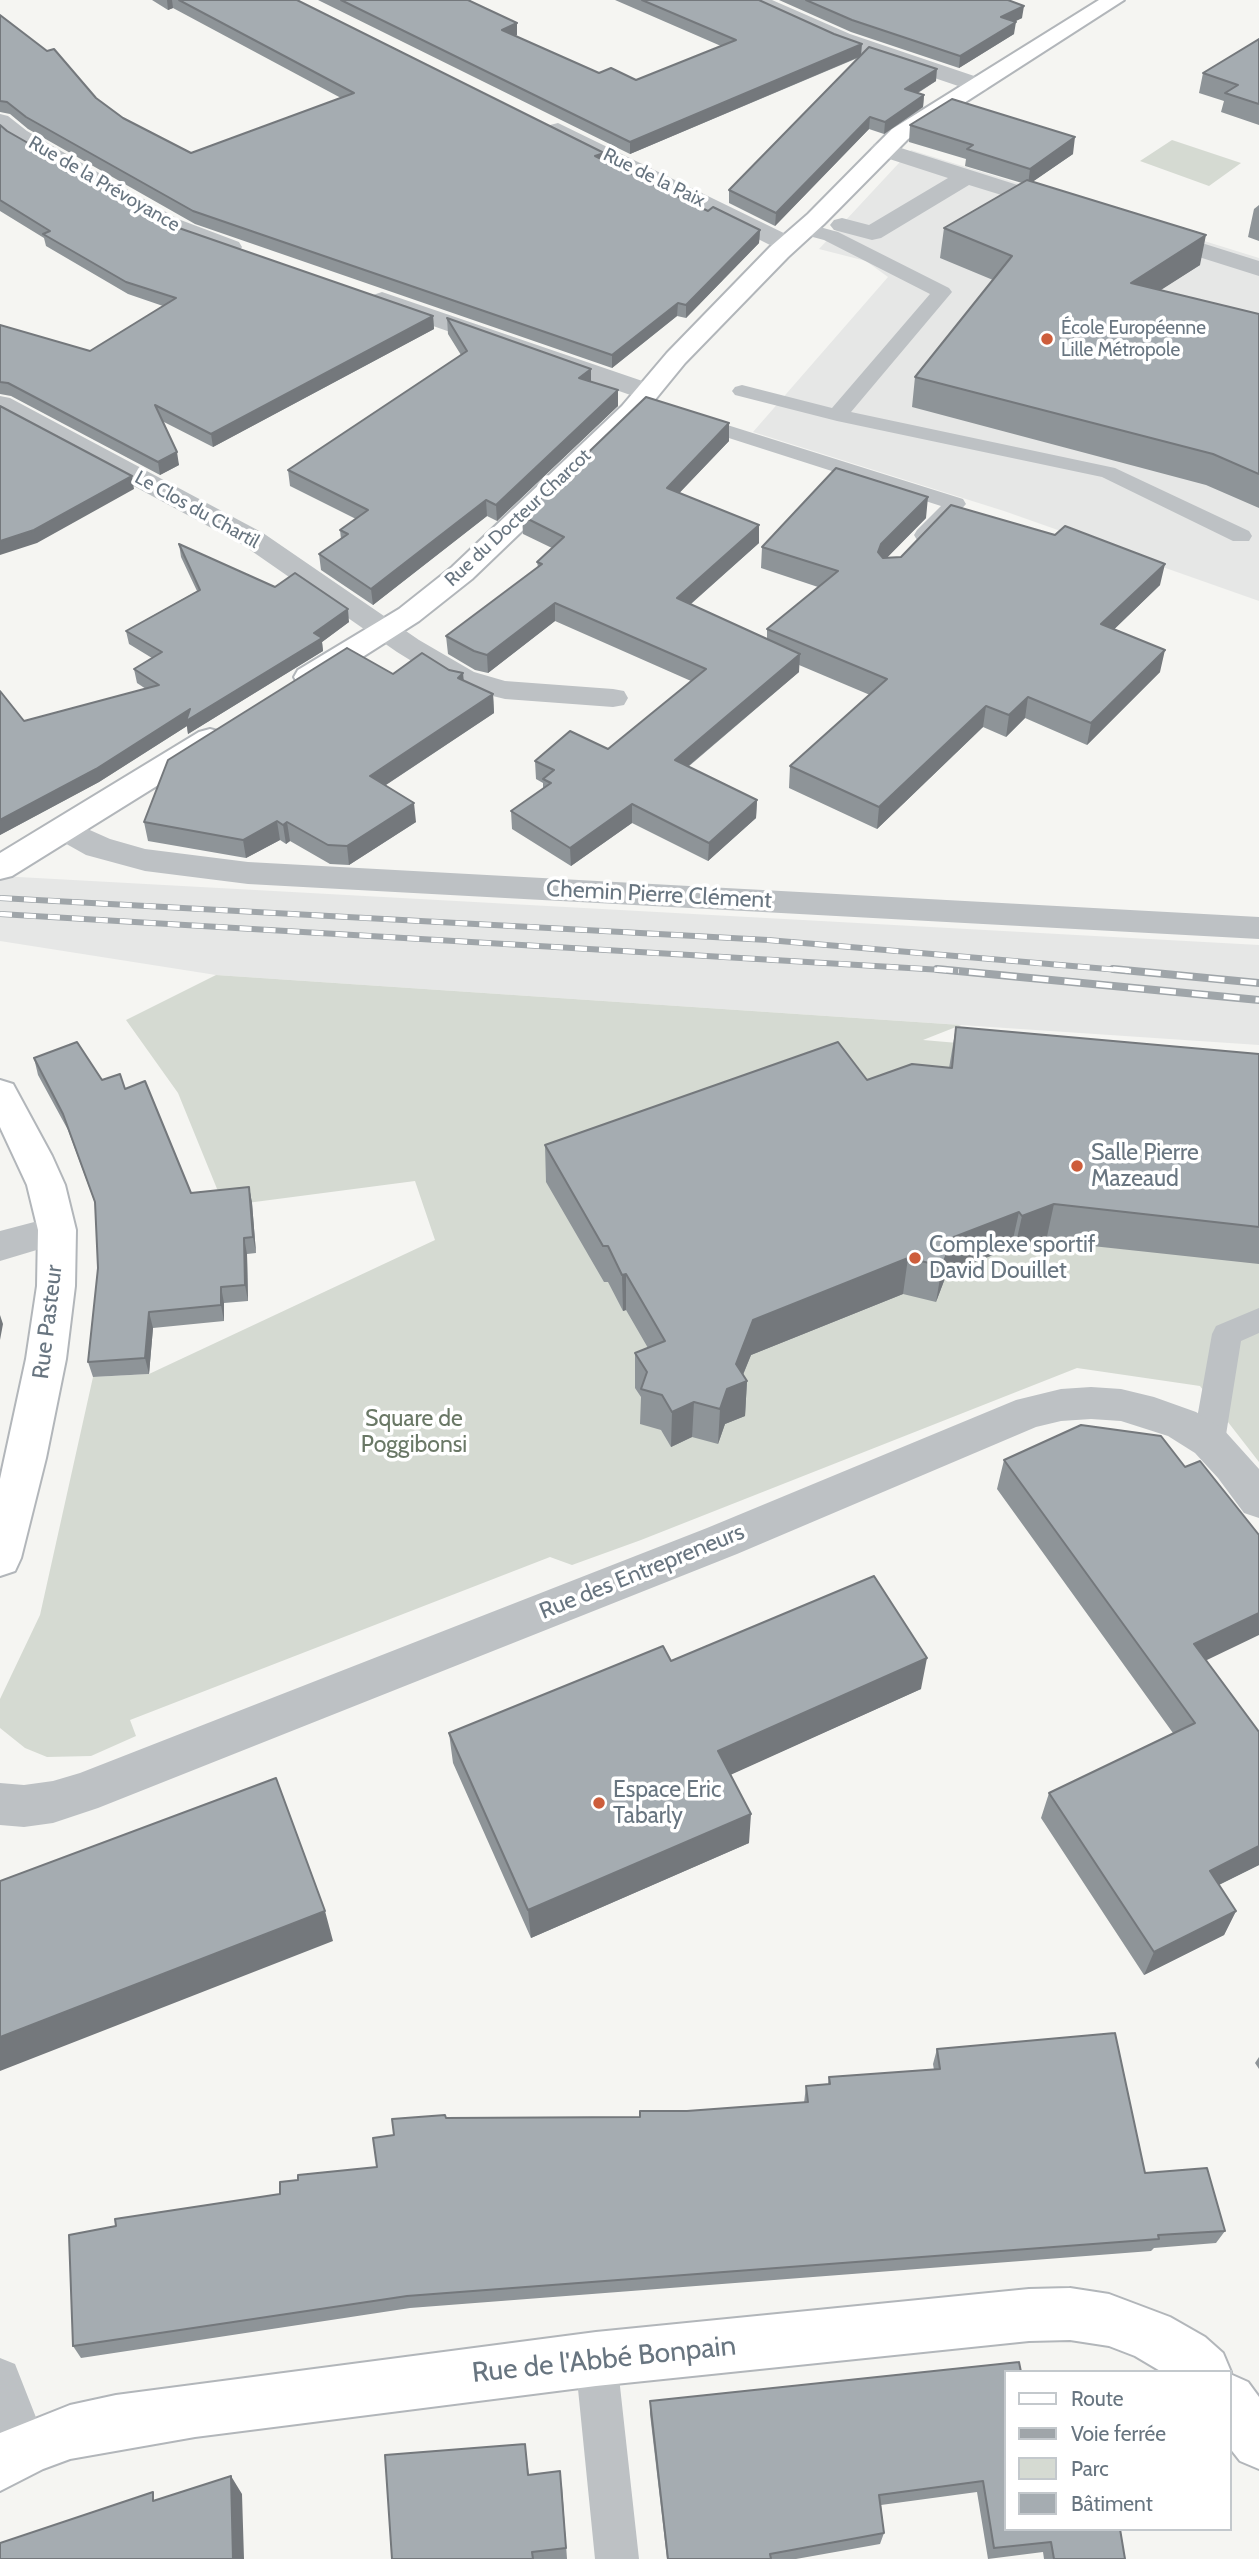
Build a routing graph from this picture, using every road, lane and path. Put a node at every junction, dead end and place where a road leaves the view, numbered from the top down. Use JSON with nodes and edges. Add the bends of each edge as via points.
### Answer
{"nodes":[{"id":1,"x":755,"y":0,"type":"edge"},
{"id":2,"x":1114,"y":0,"type":"edge"},
{"id":3,"x":978,"y":85,"type":"junction"},
{"id":4,"x":0,"y":121,"type":"edge"},
{"id":5,"x":543,"y":123,"type":"edge"},
{"id":6,"x":882,"y":149,"type":"junction"},
{"id":7,"x":967,"y":176,"type":"junction"},
{"id":8,"x":1086,"y":214,"type":"edge"},
{"id":9,"x":842,"y":225,"type":"dead end"},
{"id":10,"x":1126,"y":227,"type":"edge"},
{"id":11,"x":796,"y":236,"type":"junction"},
{"id":12,"x":252,"y":254,"type":"edge"},
{"id":13,"x":1259,"y":268,"type":"edge"},
{"id":14,"x":357,"y":291,"type":"edge"},
{"id":15,"x":742,"y":391,"type":"dead end"},
{"id":16,"x":644,"y":397,"type":"junction"},
{"id":17,"x":1,"y":404,"type":"edge"},
{"id":18,"x":837,"y":415,"type":"junction"},
{"id":19,"x":1241,"y":536,"type":"dead end"},
{"id":20,"x":908,"y":553,"type":"edge"},
{"id":21,"x":385,"y":630,"type":"junction"},
{"id":22,"x":290,"y":689,"type":"edge"},
{"id":23,"x":613,"y":698,"type":"dead end"},
{"id":24,"x":231,"y":726,"type":"edge"},
{"id":25,"x":65,"y":830,"type":"junction"},
{"id":26,"x":0,"y":868,"type":"edge"},
{"id":27,"x":1259,"y":928,"type":"edge"},
{"id":28,"x":0,"y":1093,"type":"edge"},
{"id":29,"x":57,"y":1230,"type":"junction"},
{"id":30,"x":0,"y":1246,"type":"edge"},
{"id":31,"x":1259,"y":1320,"type":"edge"},
{"id":32,"x":1209,"y":1441,"type":"junction"},
{"id":33,"x":1259,"y":1500,"type":"edge"},
{"id":34,"x":0,"y":1558,"type":"edge"},
{"id":35,"x":0,"y":1804,"type":"edge"},
{"id":36,"x":596,"y":2359,"type":"junction"},
{"id":37,"x":1202,"y":2370,"type":"edge"},
{"id":38,"x":0,"y":2379,"type":"edge"},
{"id":39,"x":1231,"y":2404,"type":"edge"},
{"id":40,"x":1259,"y":2442,"type":"edge"},
{"id":41,"x":14,"y":2456,"type":"edge"},
{"id":42,"x":617,"y":2559,"type":"edge"}],
"edges":[{"from":1,"to":3,"type":"street","via":[[842,38]]},
{"from":2,"to":3,"type":"street","name":"Rue du Docteur Charcot"},
{"from":3,"to":6,"type":"street","name":"Rue du Docteur Charcot","via":[[910,126]]},
{"from":4,"to":12,"type":"street","name":"Rue de la Prévoyance","via":[[170,224]]},
{"from":5,"to":11,"type":"street","name":"Rue de la Paix"},
{"from":6,"to":7,"type":"street"},
{"from":6,"to":11,"type":"street","name":"Rue du Docteur Charcot"},
{"from":7,"to":8,"type":"street"},
{"from":7,"to":9,"type":"street","via":[[872,233]]},
{"from":10,"to":13,"type":"street"},
{"from":11,"to":16,"type":"street","name":"Rue du Docteur Charcot","via":[[676,358]]},
{"from":11,"to":18,"type":"lane","via":[[831,236],[942,292]]},
{"from":14,"to":16,"type":"street"},
{"from":15,"to":18,"type":"lane"},
{"from":16,"to":20,"type":"lane","via":[[955,504]]},
{"from":16,"to":21,"type":"street","name":"Rue du Docteur Charcot","via":[[462,573]]},
{"from":17,"to":21,"type":"street","name":"Le Clos du Chartil","via":[[253,540]]},
{"from":18,"to":19,"type":"lane","via":[[1108,472]]},
{"from":21,"to":22,"type":"street","name":"Rue du Docteur Charcot"},
{"from":21,"to":23,"type":"street","name":"Le Clos du Chartil","via":[[475,684],[536,694]]},
{"from":24,"to":25,"type":"street"},
{"from":25,"to":26,"type":"street"},
{"from":25,"to":27,"type":"street","name":"Chemin Pierre Clément","via":[[98,847],[145,860],[248,873]]},
{"from":28,"to":29,"type":"street","name":"Rue Pasteur","via":[[42,1175]]},
{"from":29,"to":30,"type":"street"},
{"from":29,"to":34,"type":"street","name":"Rue Pasteur","via":[[56,1286],[46,1359]]},
{"from":31,"to":32,"type":"lane","via":[[1227,1334]]},
{"from":32,"to":33,"type":"street","name":"Rue des Entrepreneurs"},
{"from":32,"to":35,"type":"street","name":"Rue des Entrepreneurs","via":[[1182,1424],[1121,1405],[1061,1405],[1030,1412],[722,1541],[82,1793],[54,1802]]},
{"from":36,"to":37,"type":"street","name":"Rue de l'Abbé Bonpain","via":[[1070,2314],[1108,2320],[1151,2336]]},
{"from":36,"to":41,"type":"street","name":"Rue de l'Abbé Bonpain","via":[[116,2421],[71,2432]]},
{"from":36,"to":42,"type":"lane"},
{"from":38,"to":41,"type":"lane"},
{"from":39,"to":40,"type":"street"}]}
